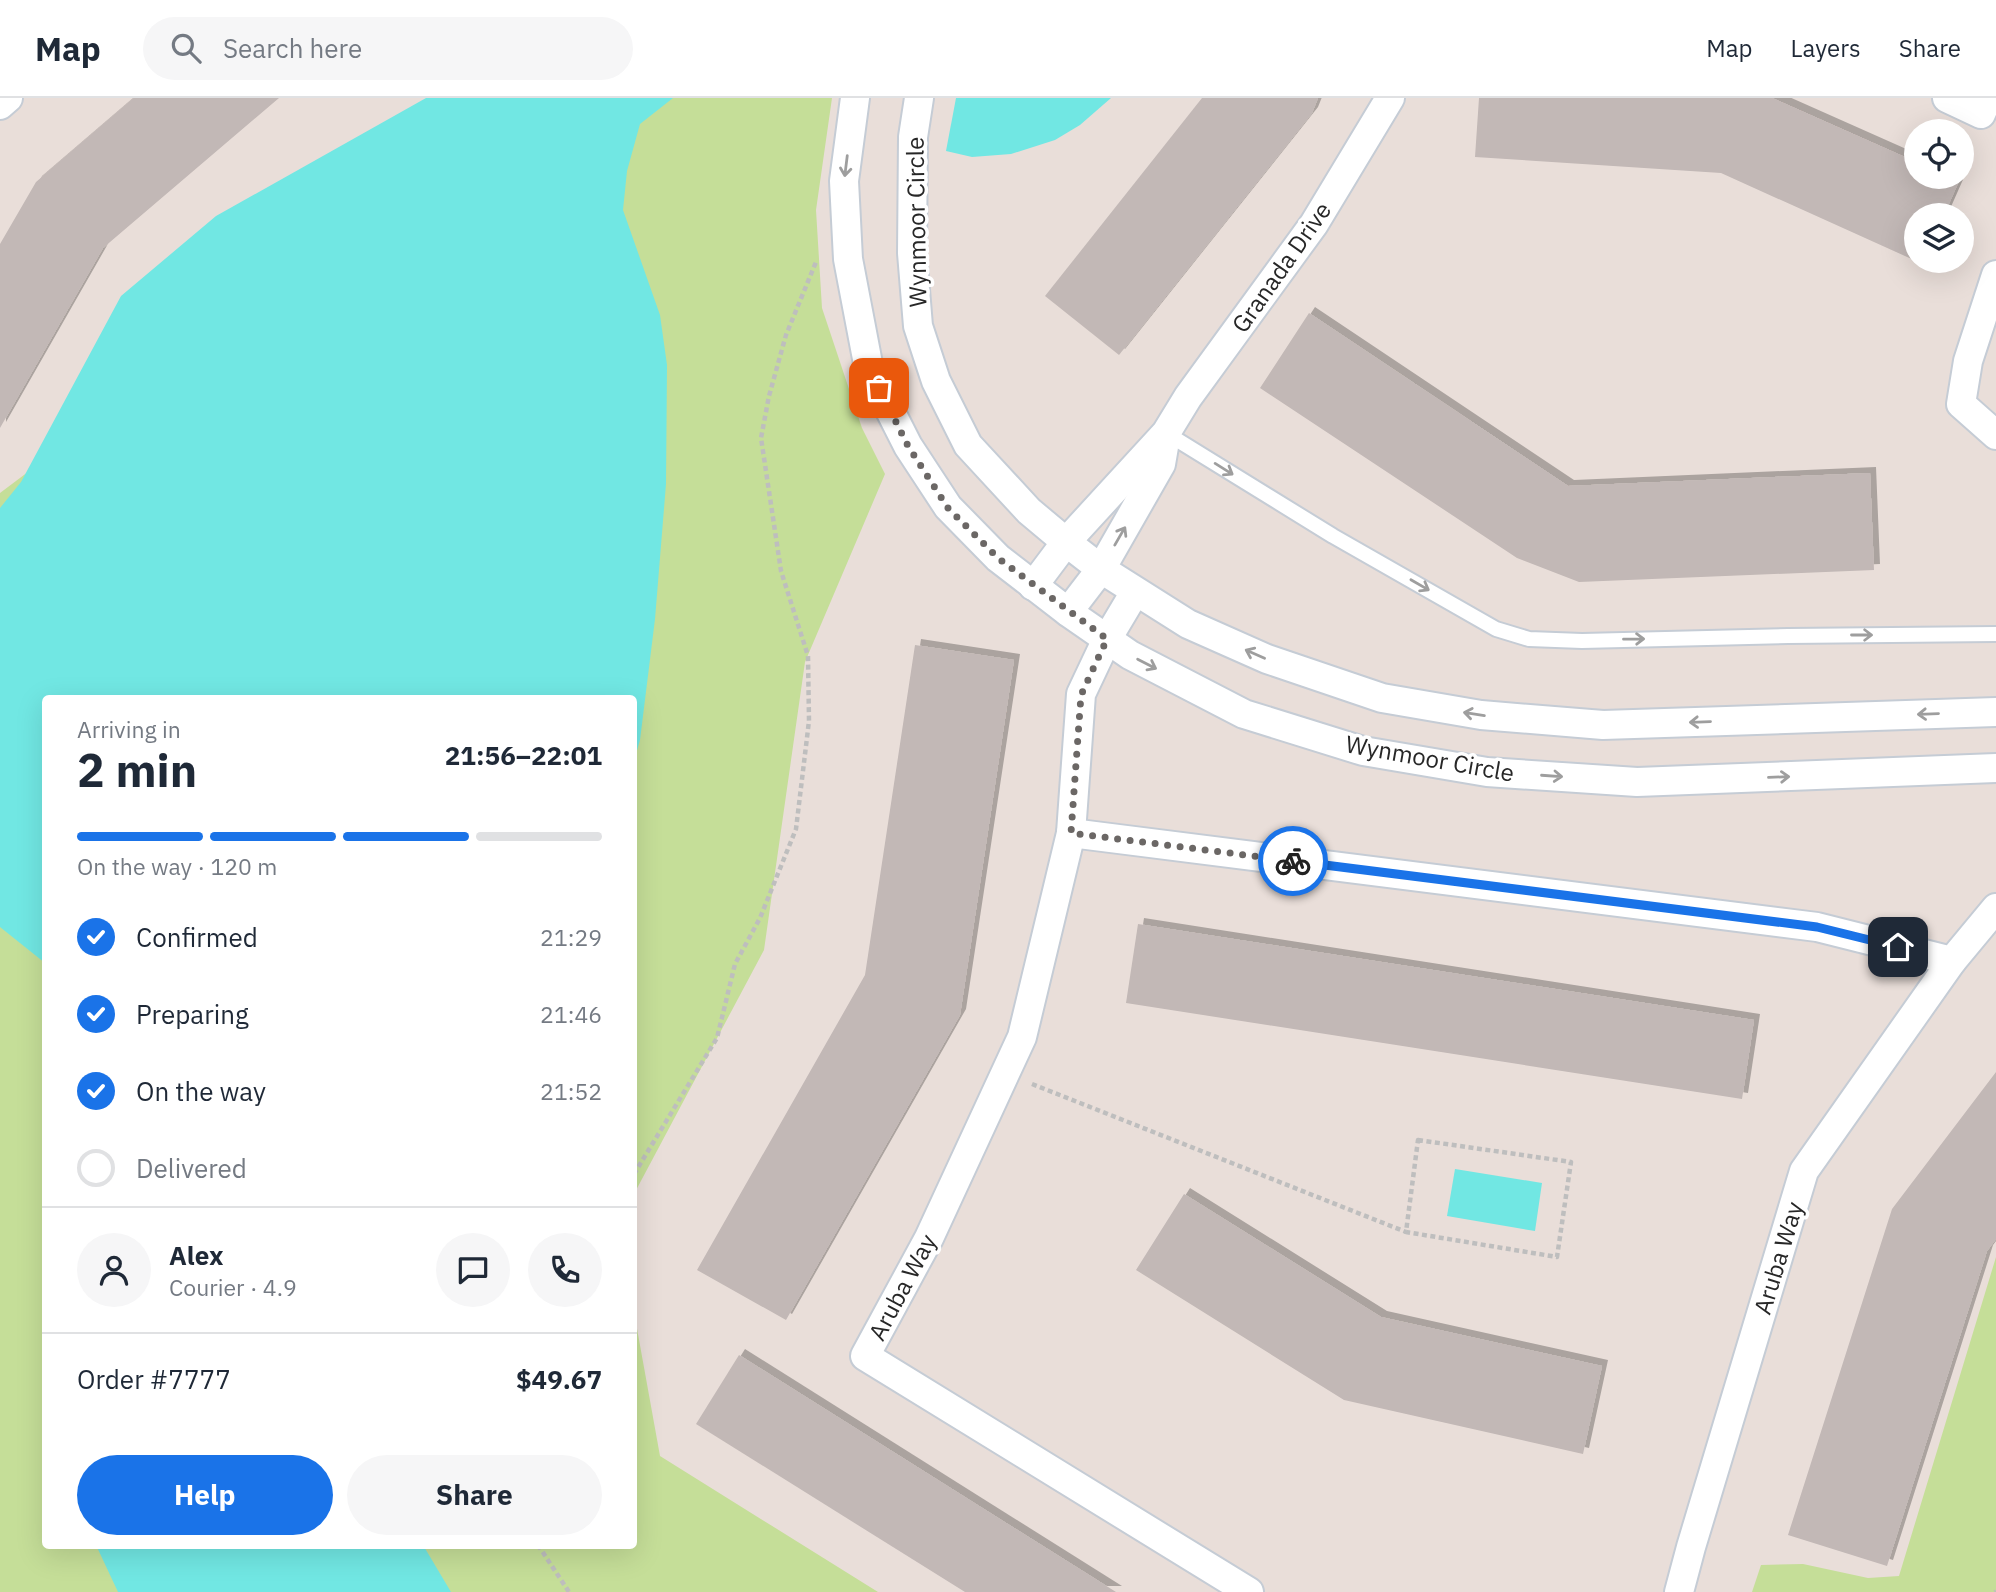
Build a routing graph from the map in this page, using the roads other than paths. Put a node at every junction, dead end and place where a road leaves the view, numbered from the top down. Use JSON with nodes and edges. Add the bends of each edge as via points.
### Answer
{"nodes":[{"id":1,"x":8,"y":98,"type":"edge"},
{"id":2,"x":855,"y":98,"type":"edge"},
{"id":3,"x":919,"y":98,"type":"edge"},
{"id":4,"x":1390,"y":98,"type":"edge"},
{"id":5,"x":1947,"y":98,"type":"edge"},
{"id":6,"x":1988,"y":98,"type":"edge"},
{"id":7,"x":0,"y":105,"type":"edge"},
{"id":8,"x":1996,"y":275,"type":"edge"},
{"id":9,"x":1166,"y":433,"type":"junction"},
{"id":10,"x":1996,"y":435,"type":"edge"},
{"id":11,"x":1066,"y":542,"type":"junction"},
{"id":12,"x":1101,"y":569,"type":"junction"},
{"id":13,"x":1033,"y":586,"type":"junction"},
{"id":14,"x":1135,"y":592,"type":"junction"},
{"id":15,"x":1068,"y":612,"type":"junction"},
{"id":16,"x":1996,"y":634,"type":"edge"},
{"id":17,"x":1107,"y":639,"type":"junction"},
{"id":18,"x":1996,"y":712,"type":"edge"},
{"id":19,"x":1996,"y":768,"type":"edge"},
{"id":20,"x":1071,"y":833,"type":"junction"},
{"id":21,"x":1996,"y":908,"type":"edge"},
{"id":22,"x":1952,"y":961,"type":"junction"},
{"id":23,"x":1250,"y":1592,"type":"edge"},
{"id":24,"x":1679,"y":1592,"type":"edge"}],
"edges":[{"from":1,"to":7,"type":"street"},
{"from":2,"to":13,"type":"street","name":"Wynmoor Circle","one_way":true,"via":[[844,181],[848,259],[869,369],[908,446],[948,508]]},
{"from":3,"to":11,"type":"street","name":"Wynmoor Circle","via":[[913,137],[912,253],[918,326],[932,370],[968,445],[1029,511]]},
{"from":4,"to":9,"type":"street","name":"Granada Drive","via":[[1314,225]]},
{"from":5,"to":6,"type":"street","via":[[1981,114]]},
{"from":8,"to":10,"type":"street","via":[[1968,361],[1961,404]]},
{"from":9,"to":11,"type":"street","name":"Granada Drive"},
{"from":12,"to":9,"type":"street","name":"Granada Drive","one_way":true,"via":[[1161,464]]},
{"from":9,"to":16,"type":"lane","one_way":true,"via":[[1496,629],[1529,639]]},
{"from":11,"to":12,"type":"street","name":"Wynmoor Circle"},
{"from":11,"to":13,"type":"street","name":"Granada Drive"},
{"from":12,"to":14,"type":"street","name":"Wynmoor Circle"},
{"from":12,"to":15,"type":"street","name":"Granada Drive"},
{"from":13,"to":15,"type":"street","name":"Wynmoor Circle"},
{"from":14,"to":17,"type":"street","name":"Aruba Way"},
{"from":18,"to":14,"type":"street","name":"Wynmoor Circle","one_way":true,"via":[[1603,725],[1481,715],[1382,698],[1268,659],[1188,624]]},
{"from":15,"to":17,"type":"street","name":"Wynmoor Circle"},
{"from":17,"to":19,"type":"street","name":"Wynmoor Circle","one_way":true,"via":[[1244,714],[1363,751],[1487,772],[1637,782]]},
{"from":17,"to":20,"type":"street","name":"Aruba Way","via":[[1081,695]]},
{"from":20,"to":22,"type":"street","via":[[1817,927]]},
{"from":20,"to":23,"type":"street","name":"Aruba Way","via":[[1022,1037],[929,1238],[866,1356]]},
{"from":21,"to":22,"type":"street","name":"Aruba Way"},
{"from":22,"to":24,"type":"street","name":"Aruba Way","via":[[1804,1171]]}]}
